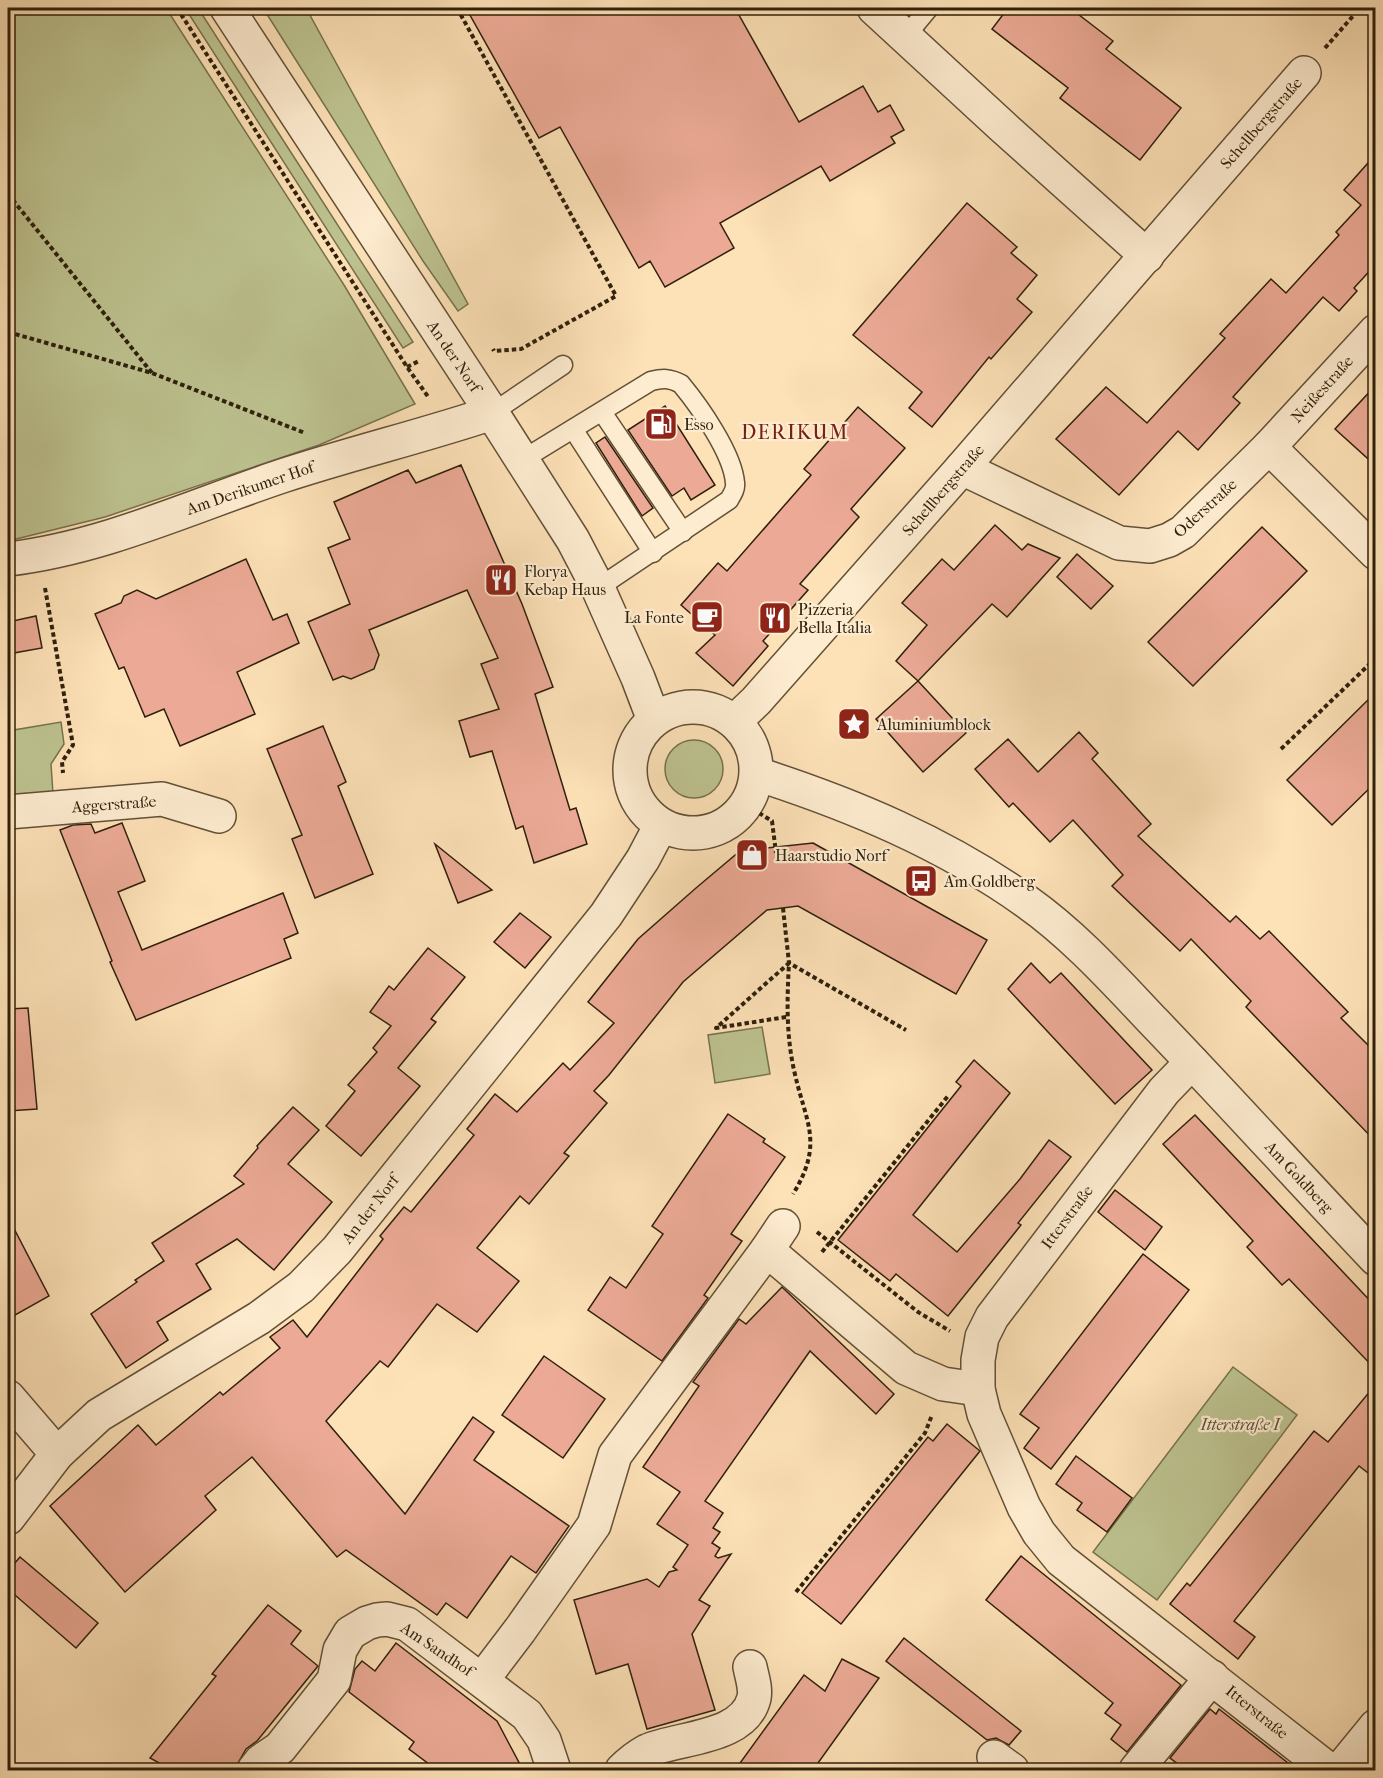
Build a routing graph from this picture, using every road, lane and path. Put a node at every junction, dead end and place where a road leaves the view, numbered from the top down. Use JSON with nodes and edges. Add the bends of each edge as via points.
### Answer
{"nodes":[{"id":1,"x":177,"y":8,"type":"edge"},
{"id":2,"x":227,"y":8,"type":"edge"},
{"id":3,"x":458,"y":8,"type":"edge"},
{"id":4,"x":874,"y":8,"type":"edge"},
{"id":5,"x":929,"y":8,"type":"edge"},
{"id":6,"x":1360,"y":8,"type":"edge"},
{"id":7,"x":905,"y":37,"type":"junction"},
{"id":8,"x":1304,"y":73,"type":"joint"},
{"id":9,"x":8,"y":194,"type":"edge"},
{"id":10,"x":1147,"y":256,"type":"junction"},
{"id":11,"x":1376,"y":331,"type":"edge"},
{"id":12,"x":8,"y":332,"type":"edge"},
{"id":13,"x":489,"y":343,"type":"dead end"},
{"id":14,"x":564,"y":365,"type":"dead end"},
{"id":15,"x":152,"y":373,"type":"junction"},
{"id":16,"x":602,"y":412,"type":"junction"},
{"id":17,"x":492,"y":413,"type":"junction"},
{"id":18,"x":453,"y":426,"type":"junction"},
{"id":19,"x":573,"y":429,"type":"junction"},
{"id":20,"x":1269,"y":447,"type":"junction"},
{"id":21,"x":341,"y":457,"type":"junction"},
{"id":22,"x":522,"y":460,"type":"junction"},
{"id":23,"x":962,"y":468,"type":"junction"},
{"id":24,"x":683,"y":532,"type":"junction"},
{"id":25,"x":653,"y":553,"type":"junction"},
{"id":26,"x":1376,"y":553,"type":"edge"},
{"id":27,"x":23,"y":557,"type":"edge"},
{"id":28,"x":598,"y":588,"type":"junction"},
{"id":29,"x":1376,"y":658,"type":"edge"},
{"id":30,"x":654,"y":720,"type":"junction"},
{"id":31,"x":735,"y":722,"type":"junction"},
{"id":32,"x":1281,"y":749,"type":"dead end"},
{"id":33,"x":757,"y":774,"type":"junction"},
{"id":34,"x":67,"y":807,"type":"junction"},
{"id":35,"x":8,"y":812,"type":"edge"},
{"id":36,"x":219,"y":816,"type":"dead end"},
{"id":37,"x":772,"y":821,"type":"dead end"},
{"id":38,"x":661,"y":825,"type":"junction"},
{"id":39,"x":776,"y":853,"type":"dead end"},
{"id":40,"x":783,"y":908,"type":"dead end"},
{"id":41,"x":789,"y":963,"type":"junction"},
{"id":42,"x":786,"y":1017,"type":"junction"},
{"id":43,"x":733,"y":1025,"type":"junction"},
{"id":44,"x":906,"y":1029,"type":"dead end"},
{"id":45,"x":735,"y":1031,"type":"dead end"},
{"id":46,"x":1192,"y":1062,"type":"junction"},
{"id":47,"x":948,"y":1096,"type":"dead end"},
{"id":48,"x":779,"y":1229,"type":"junction"},
{"id":49,"x":830,"y":1242,"type":"junction"},
{"id":50,"x":1376,"y":1259,"type":"edge"},
{"id":51,"x":800,"y":1279,"type":"junction"},
{"id":52,"x":982,"y":1337,"type":"junction"},
{"id":53,"x":943,"y":1384,"type":"junction"},
{"id":54,"x":978,"y":1389,"type":"junction"},
{"id":55,"x":8,"y":1397,"type":"edge"},
{"id":56,"x":57,"y":1454,"type":"junction"},
{"id":57,"x":8,"y":1518,"type":"edge"},
{"id":58,"x":796,"y":1592,"type":"dead end"},
{"id":59,"x":750,"y":1667,"type":"dead end"},
{"id":60,"x":1212,"y":1677,"type":"junction"},
{"id":61,"x":482,"y":1680,"type":"junction"},
{"id":62,"x":1376,"y":1726,"type":"edge"},
{"id":63,"x":254,"y":1770,"type":"edge"},
{"id":64,"x":554,"y":1770,"type":"edge"},
{"id":65,"x":622,"y":1770,"type":"edge"},
{"id":66,"x":1136,"y":1770,"type":"edge"},
{"id":67,"x":1329,"y":1770,"type":"edge"},
{"id":68,"x":1340,"y":1770,"type":"edge"}],
"edges":[{"from":1,"to":18,"type":"path","via":[[407,367]]},
{"from":2,"to":17,"type":"street","name":"An der Norf"},
{"from":3,"to":13,"type":"path","via":[[616,296],[521,349],[494,351]]},
{"from":4,"to":7,"type":"street"},
{"from":5,"to":7,"type":"lane"},
{"from":6,"to":8,"type":"path"},
{"from":7,"to":10,"type":"street"},
{"from":8,"to":10,"type":"street","name":"Schellbergstraße"},
{"from":9,"to":15,"type":"path"},
{"from":10,"to":23,"type":"street","name":"Schellbergstraße"},
{"from":11,"to":20,"type":"street","name":"Neißestraße"},
{"from":12,"to":15,"type":"path"},
{"from":14,"to":17,"type":"lane"},
{"from":15,"to":21,"type":"path","via":[[309,434]]},
{"from":16,"to":19,"type":"lane"},
{"from":16,"to":24,"type":"lane"},
{"from":16,"to":24,"type":"lane","via":[[661,378],[681,384],[693,401],[725,449],[736,483],[729,500]]},
{"from":17,"to":18,"type":"street","name":"Am Derikumer Hof"},
{"from":17,"to":22,"type":"street","name":"An der Norf"},
{"from":18,"to":21,"type":"street","name":"Am Derikumer Hof"},
{"from":19,"to":22,"type":"lane"},
{"from":19,"to":25,"type":"lane"},
{"from":20,"to":23,"type":"street","name":"Oderstraße","via":[[1183,532],[1150,546],[1119,543]]},
{"from":20,"to":26,"type":"street"},
{"from":21,"to":27,"type":"street","name":"Am Derikumer Hof","via":[[93,541]]},
{"from":22,"to":28,"type":"street","name":"An der Norf","via":[[573,540]]},
{"from":23,"to":31,"type":"street","name":"Schellbergstraße"},
{"from":24,"to":25,"type":"lane"},
{"from":25,"to":28,"type":"lane"},
{"from":27,"to":34,"type":"path","via":[[72,745],[62,762]]},
{"from":28,"to":30,"type":"street","name":"An der Norf"},
{"from":29,"to":32,"type":"path"},
{"from":30,"to":31,"type":"street","via":[[669,711],[703,707]]},
{"from":30,"to":38,"type":"street","via":[[639,735],[631,754],[629,774],[634,794],[645,812]]},
{"from":31,"to":33,"type":"street","via":[[748,736]]},
{"from":33,"to":38,"type":"street","via":[[752,795],[740,813],[723,826],[702,833],[681,832]]},
{"from":33,"to":46,"type":"street","name":"Am Goldberg","via":[[892,824],[993,879],[1084,949]]},
{"from":34,"to":35,"type":"street","name":"Aggerstraße"},
{"from":34,"to":36,"type":"street","name":"Aggerstraße","via":[[162,799]]},
{"from":37,"to":39,"type":"path"},
{"from":38,"to":56,"type":"street","name":"An der Norf","via":[[606,915],[337,1250],[301,1287],[99,1415]]},
{"from":40,"to":41,"type":"path"},
{"from":41,"to":42,"type":"path"},
{"from":41,"to":43,"type":"path","via":[[716,1028]]},
{"from":41,"to":44,"type":"path"},
{"from":42,"to":43,"type":"path"},
{"from":42,"to":48,"type":"path","via":[[794,1070],[811,1132],[810,1156]]},
{"from":43,"to":45,"type":"path"},
{"from":46,"to":50,"type":"street","name":"Am Goldberg"},
{"from":46,"to":52,"type":"street","name":"Itterstraße","via":[[1137,1125],[992,1317]]},
{"from":47,"to":49,"type":"path"},
{"from":48,"to":49,"type":"path"},
{"from":48,"to":51,"type":"street"},
{"from":48,"to":61,"type":"street","name":"Am Sandhof","via":[[615,1455],[594,1525]]},
{"from":49,"to":51,"type":"path"},
{"from":49,"to":52,"type":"path","via":[[936,1324],[951,1332]]},
{"from":51,"to":53,"type":"street","via":[[906,1368]]},
{"from":52,"to":54,"type":"street","name":"Itterstraße"},
{"from":53,"to":54,"type":"street"},
{"from":53,"to":58,"type":"path","via":[[925,1433]]},
{"from":54,"to":60,"type":"street","name":"Itterstraße","via":[[984,1414],[1039,1533],[1061,1560]]},
{"from":55,"to":56,"type":"street"},
{"from":56,"to":57,"type":"street","name":"An der Norf"},
{"from":59,"to":65,"type":"street","via":[[754,1698],[739,1721],[719,1731],[646,1752]]},
{"from":60,"to":66,"type":"street","name":"Itterstraße"},
{"from":60,"to":67,"type":"street","name":"Itterstraße"},
{"from":61,"to":63,"type":"street","name":"Am Sandhof","via":[[407,1624],[387,1619],[367,1623],[343,1641],[334,1680],[280,1748]]},
{"from":61,"to":64,"type":"street","name":"Am Sandhof","via":[[531,1721],[544,1740]]},
{"from":62,"to":68,"type":"street"}]}
